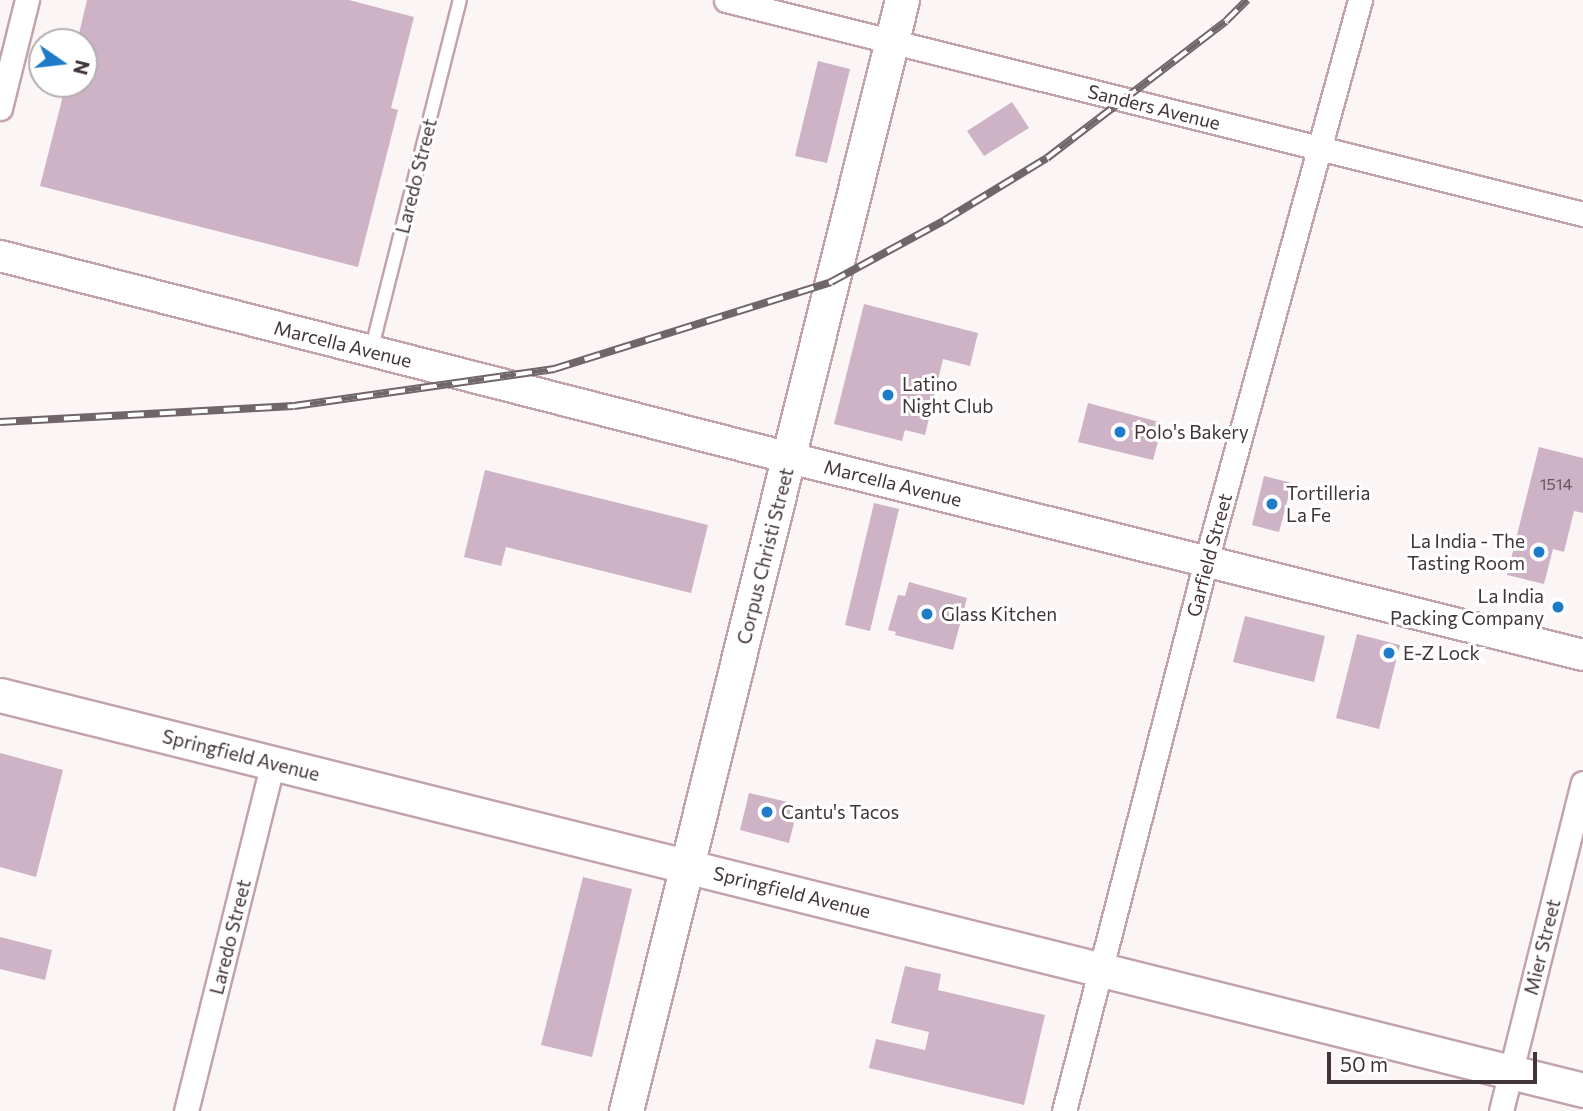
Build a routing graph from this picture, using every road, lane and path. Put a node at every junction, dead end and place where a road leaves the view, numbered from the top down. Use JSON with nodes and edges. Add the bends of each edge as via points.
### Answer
{"nodes":[{"id":1,"x":27,"y":0,"type":"edge"},
{"id":2,"x":460,"y":0,"type":"edge"},
{"id":3,"x":726,"y":0,"type":"edge"},
{"id":4,"x":902,"y":0,"type":"edge"},
{"id":5,"x":1360,"y":0,"type":"edge"},
{"id":6,"x":892,"y":41,"type":"junction"},
{"id":7,"x":0,"y":108,"type":"edge"},
{"id":8,"x":1320,"y":148,"type":"junction"},
{"id":9,"x":1583,"y":214,"type":"edge"},
{"id":10,"x":0,"y":256,"type":"edge"},
{"id":11,"x":371,"y":351,"type":"junction"},
{"id":12,"x":790,"y":457,"type":"junction"},
{"id":13,"x":1206,"y":561,"type":"junction"},
{"id":14,"x":1583,"y":654,"type":"edge"},
{"id":15,"x":0,"y":695,"type":"edge"},
{"id":16,"x":273,"y":764,"type":"junction"},
{"id":17,"x":1583,"y":783,"type":"edge"},
{"id":18,"x":688,"y":866,"type":"junction"},
{"id":19,"x":1099,"y":970,"type":"junction"},
{"id":20,"x":1511,"y":1072,"type":"junction"},
{"id":21,"x":1583,"y":1090,"type":"edge"},
{"id":22,"x":186,"y":1111,"type":"edge"},
{"id":23,"x":626,"y":1111,"type":"edge"},
{"id":24,"x":1064,"y":1111,"type":"edge"},
{"id":25,"x":1501,"y":1111,"type":"edge"}],
"edges":[{"from":1,"to":7,"type":"street"},
{"from":2,"to":11,"type":"lane","name":"Laredo Street"},
{"from":3,"to":6,"type":"street","name":"Sanders Avenue"},
{"from":4,"to":6,"type":"main road","name":"Corpus Christi Street"},
{"from":5,"to":8,"type":"street","name":"Garfield Street"},
{"from":6,"to":8,"type":"street","name":"Sanders Avenue"},
{"from":6,"to":12,"type":"main road","name":"Corpus Christi Street"},
{"from":8,"to":9,"type":"street","name":"Sanders Avenue"},
{"from":8,"to":13,"type":"street","name":"Garfield Street"},
{"from":10,"to":11,"type":"street","name":"Marcella Avenue"},
{"from":11,"to":12,"type":"street","name":"Marcella Avenue"},
{"from":12,"to":13,"type":"street","name":"Marcella Avenue"},
{"from":12,"to":18,"type":"main road","name":"Corpus Christi Street"},
{"from":13,"to":14,"type":"street","name":"Marcella Avenue"},
{"from":13,"to":19,"type":"street","name":"Garfield Street"},
{"from":15,"to":16,"type":"main road","name":"Springfield Avenue"},
{"from":16,"to":18,"type":"main road","name":"Springfield Avenue"},
{"from":16,"to":22,"type":"street","name":"Laredo Street"},
{"from":17,"to":20,"type":"street","name":"Mier Street"},
{"from":18,"to":19,"type":"main road","name":"Springfield Avenue"},
{"from":18,"to":23,"type":"main road","name":"Corpus Christi Street"},
{"from":19,"to":20,"type":"main road","name":"Springfield Avenue"},
{"from":19,"to":24,"type":"street","name":"Garfield Street"},
{"from":20,"to":21,"type":"main road","name":"Springfield Avenue"},
{"from":20,"to":25,"type":"street","name":"Mier Street"}]}
